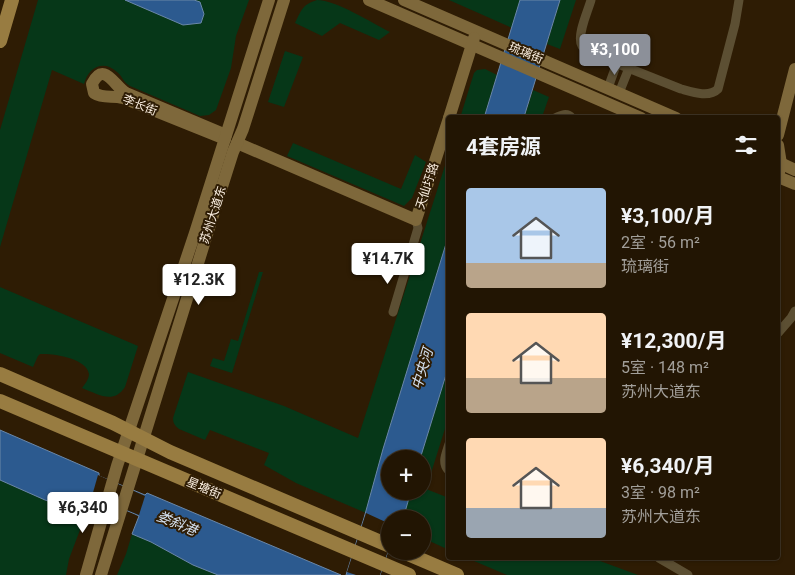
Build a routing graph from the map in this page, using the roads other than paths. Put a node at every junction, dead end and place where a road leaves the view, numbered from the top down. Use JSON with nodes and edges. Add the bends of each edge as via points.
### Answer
{"nodes":[{"id":1,"x":12,"y":0,"type":"edge"},
{"id":2,"x":269,"y":0,"type":"edge"},
{"id":3,"x":284,"y":0,"type":"edge"},
{"id":4,"x":369,"y":0,"type":"edge"},
{"id":5,"x":404,"y":0,"type":"edge"},
{"id":6,"x":591,"y":0,"type":"edge"},
{"id":7,"x":739,"y":0,"type":"edge"},
{"id":8,"x":477,"y":31,"type":"junction"},
{"id":9,"x":0,"y":42,"type":"edge"},
{"id":10,"x":472,"y":44,"type":"junction"},
{"id":11,"x":617,"y":63,"type":"junction"},
{"id":12,"x":629,"y":68,"type":"junction"},
{"id":13,"x":795,"y":69,"type":"edge"},
{"id":14,"x":613,"y":90,"type":"junction"},
{"id":15,"x":450,"y":115,"type":"edge"},
{"id":16,"x":634,"y":115,"type":"edge"},
{"id":17,"x":669,"y":115,"type":"edge"},
{"id":18,"x":446,"y":127,"type":"edge"},
{"id":19,"x":780,"y":127,"type":"edge"},
{"id":20,"x":225,"y":137,"type":"junction"},
{"id":21,"x":238,"y":143,"type":"junction"},
{"id":22,"x":780,"y":170,"type":"edge"},
{"id":23,"x":795,"y":170,"type":"edge"},
{"id":24,"x":780,"y":172,"type":"edge"},
{"id":25,"x":795,"y":184,"type":"edge"},
{"id":26,"x":416,"y":220,"type":"junction"},
{"id":27,"x":795,"y":311,"type":"edge"},
{"id":28,"x":393,"y":312,"type":"dead end"},
{"id":29,"x":780,"y":331,"type":"edge"},
{"id":30,"x":0,"y":374,"type":"edge"},
{"id":31,"x":0,"y":401,"type":"edge"},
{"id":32,"x":129,"y":431,"type":"junction"},
{"id":33,"x":144,"y":438,"type":"junction"},
{"id":34,"x":446,"y":452,"type":"edge"},
{"id":35,"x":121,"y":453,"type":"junction"},
{"id":36,"x":136,"y":460,"type":"junction"},
{"id":37,"x":446,"y":467,"type":"edge"},
{"id":38,"x":381,"y":542,"type":"edge"},
{"id":39,"x":423,"y":560,"type":"edge"},
{"id":40,"x":662,"y":560,"type":"edge"},
{"id":41,"x":86,"y":575,"type":"edge"},
{"id":42,"x":101,"y":575,"type":"edge"},
{"id":43,"x":409,"y":575,"type":"edge"},
{"id":44,"x":457,"y":575,"type":"edge"},
{"id":45,"x":688,"y":575,"type":"edge"}],
"edges":[{"from":1,"to":9,"type":"main road"},
{"from":2,"to":20,"type":"main road","name":"苏州大道东"},
{"from":3,"to":21,"type":"main road","name":"苏州大道东"},
{"from":4,"to":10,"type":"main road","name":"琉璃街"},
{"from":5,"to":8,"type":"main road","name":"琉璃街"},
{"from":6,"to":11,"type":"street","via":[[581,33],[582,47]]},
{"from":7,"to":12,"type":"street","via":[[716,91],[695,93]]},
{"from":8,"to":10,"type":"main road","name":"天仙圩路"},
{"from":8,"to":14,"type":"main road","name":"琉璃街"},
{"from":10,"to":15,"type":"main road","name":"天仙圩路"},
{"from":10,"to":16,"type":"main road","name":"琉璃街"},
{"from":11,"to":12,"type":"street"},
{"from":11,"to":14,"type":"street"},
{"from":12,"to":14,"type":"street"},
{"from":13,"to":19,"type":"main road"},
{"from":14,"to":17,"type":"main road","name":"琉璃街"},
{"from":18,"to":26,"type":"main road","name":"天仙圩路"},
{"from":20,"to":20,"type":"main road","name":"李长街","via":[[120,89],[108,75],[98,76],[92,84],[94,93],[102,97],[124,98]]},
{"from":20,"to":32,"type":"main road","name":"苏州大道东"},
{"from":21,"to":26,"type":"main road"},
{"from":21,"to":33,"type":"main road","name":"苏州大道东"},
{"from":22,"to":23,"type":"main road"},
{"from":24,"to":25,"type":"main road"},
{"from":26,"to":28,"type":"street","name":"天仙圩路","via":[[418,228]]},
{"from":27,"to":29,"type":"street"},
{"from":30,"to":32,"type":"main road","name":"星塘街"},
{"from":31,"to":35,"type":"main road","name":"星塘街"},
{"from":32,"to":33,"type":"main road","name":"星塘街"},
{"from":32,"to":35,"type":"main road","name":"苏州大道东"},
{"from":33,"to":36,"type":"main road","name":"苏州大道东"},
{"from":33,"to":38,"type":"main road","name":"星塘街"},
{"from":34,"to":37,"type":"street"},
{"from":35,"to":36,"type":"main road","name":"星塘街"},
{"from":35,"to":41,"type":"main road","name":"苏州大道东"},
{"from":36,"to":42,"type":"main road","name":"苏州大道东"},
{"from":36,"to":43,"type":"main road","name":"星塘街"},
{"from":39,"to":44,"type":"main road"},
{"from":40,"to":45,"type":"street"}]}
